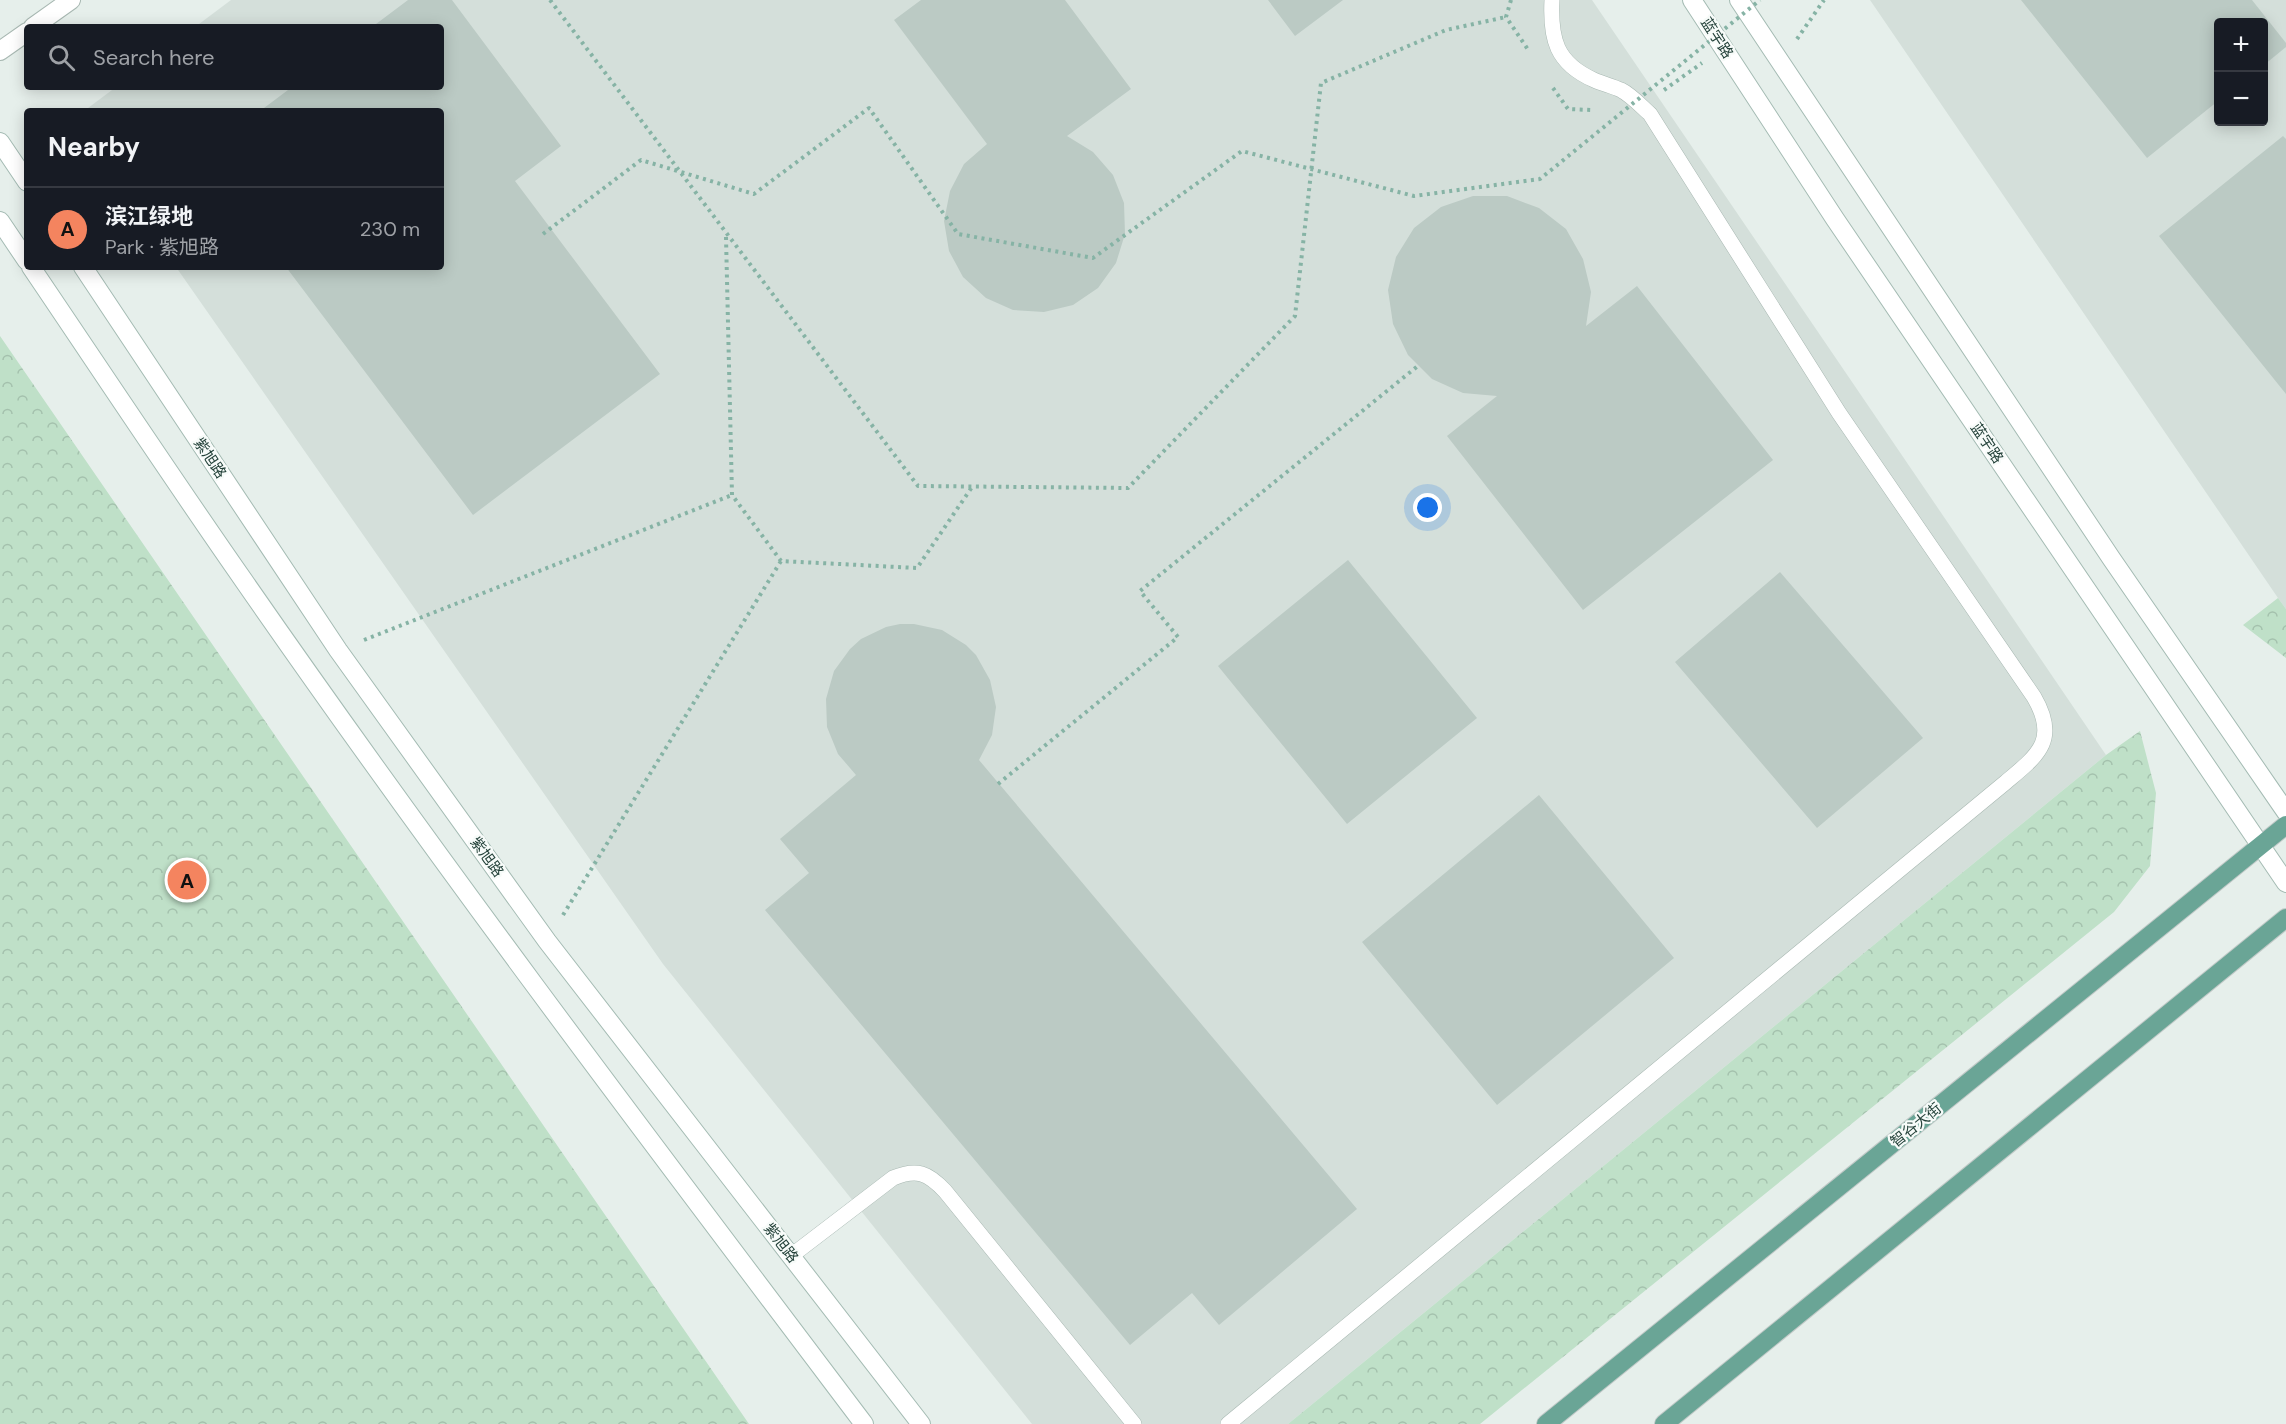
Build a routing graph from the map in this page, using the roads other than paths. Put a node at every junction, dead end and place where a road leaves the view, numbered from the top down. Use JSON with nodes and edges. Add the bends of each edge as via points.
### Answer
{"nodes":[{"id":1,"x":70,"y":0,"type":"edge"},
{"id":2,"x":1552,"y":0,"type":"edge"},
{"id":3,"x":1692,"y":0,"type":"edge"},
{"id":4,"x":1739,"y":0,"type":"edge"},
{"id":5,"x":37,"y":24,"type":"edge"},
{"id":6,"x":24,"y":34,"type":"edge"},
{"id":7,"x":0,"y":51,"type":"edge"},
{"id":8,"x":0,"y":142,"type":"edge"},
{"id":9,"x":24,"y":178,"type":"edge"},
{"id":10,"x":0,"y":222,"type":"edge"},
{"id":11,"x":24,"y":257,"type":"edge"},
{"id":12,"x":33,"y":270,"type":"edge"},
{"id":13,"x":85,"y":270,"type":"edge"},
{"id":14,"x":2286,"y":812,"type":"edge"},
{"id":15,"x":2286,"y":825,"type":"edge"},
{"id":16,"x":2260,"y":846,"type":"junction"},
{"id":17,"x":2286,"y":883,"type":"edge"},
{"id":18,"x":2286,"y":918,"type":"edge"},
{"id":19,"x":791,"y":1256,"type":"junction"},
{"id":20,"x":864,"y":1424,"type":"edge"},
{"id":21,"x":921,"y":1424,"type":"edge"},
{"id":22,"x":1134,"y":1424,"type":"edge"},
{"id":23,"x":1228,"y":1424,"type":"edge"},
{"id":24,"x":1546,"y":1424,"type":"edge"},
{"id":25,"x":1664,"y":1424,"type":"edge"}],
"edges":[{"from":1,"to":5,"type":"main road"},
{"from":2,"to":23,"type":"lane","via":[[1553,39],[1559,52],[1581,73],[1623,91],[1650,114],[1839,413],[2034,697],[2046,723],[2043,745],[2006,783]]},
{"from":3,"to":16,"type":"main road","name":"蓝宇路","via":[[1842,229]]},
{"from":4,"to":14,"type":"main road","via":[[2111,558]]},
{"from":6,"to":7,"type":"main road"},
{"from":8,"to":9,"type":"main road"},
{"from":10,"to":11,"type":"main road"},
{"from":12,"to":20,"type":"main road","via":[[243,580],[387,782],[593,1065]]},
{"from":13,"to":19,"type":"main road","name":"紫旭路","via":[[338,650],[547,941]]},
{"from":15,"to":16,"type":"main road","name":"智谷大街"},
{"from":16,"to":17,"type":"main road","name":"蓝宇路"},
{"from":16,"to":24,"type":"main road","name":"智谷大街"},
{"from":18,"to":25,"type":"main road"},
{"from":19,"to":21,"type":"main road","name":"紫旭路"},
{"from":19,"to":22,"type":"lane","via":[[893,1178],[908,1172],[924,1174],[945,1191]]}]}
